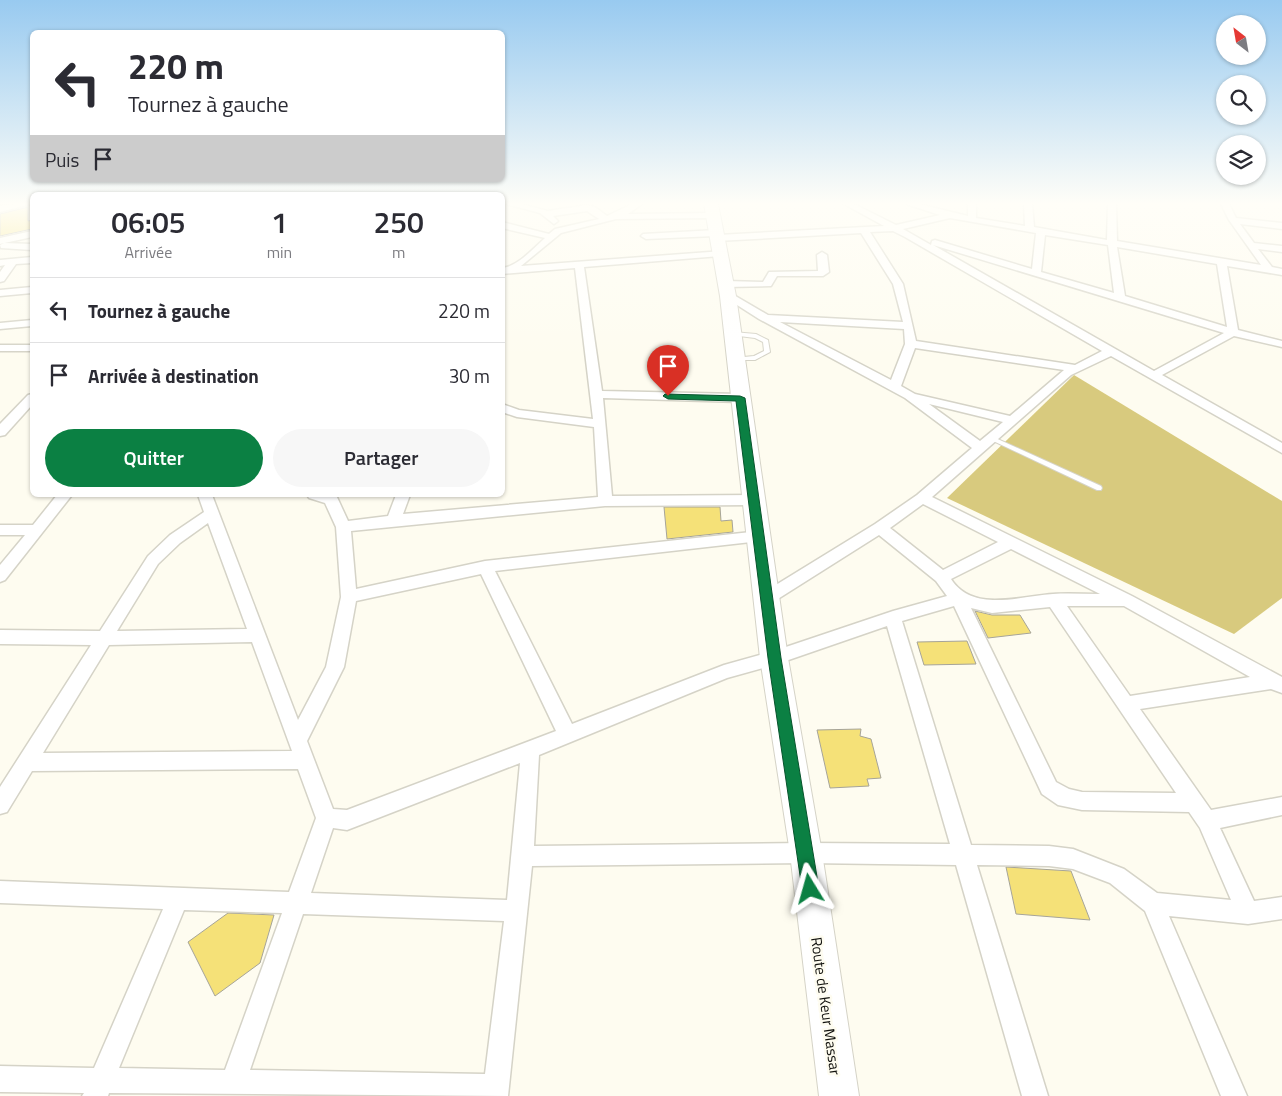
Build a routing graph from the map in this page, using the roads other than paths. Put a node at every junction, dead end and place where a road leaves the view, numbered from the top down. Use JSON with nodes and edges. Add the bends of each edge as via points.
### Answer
{"nodes":[{"id":1,"x":531,"y":255,"type":"edge"},
{"id":2,"x":615,"y":255,"type":"edge"},
{"id":3,"x":720,"y":255,"type":"edge"},
{"id":4,"x":822,"y":255,"type":"dead end"},
{"id":5,"x":880,"y":255,"type":"edge"},
{"id":6,"x":943,"y":255,"type":"edge"},
{"id":7,"x":974,"y":255,"type":"edge"},
{"id":8,"x":1038,"y":255,"type":"edge"},
{"id":9,"x":1114,"y":255,"type":"edge"},
{"id":10,"x":1184,"y":255,"type":"edge"},
{"id":11,"x":1258,"y":255,"type":"edge"},
{"id":12,"x":30,"y":260,"type":"edge"},
{"id":13,"x":13,"y":262,"type":"junction"},
{"id":14,"x":1222,"y":262,"type":"junction"},
{"id":15,"x":0,"y":263,"type":"edge"},
{"id":16,"x":578,"y":265,"type":"junction"},
{"id":17,"x":1268,"y":269,"type":"junction"},
{"id":18,"x":506,"y":270,"type":"edge"},
{"id":19,"x":1282,"y":272,"type":"edge"},
{"id":20,"x":1036,"y":274,"type":"junction"},
{"id":21,"x":0,"y":279,"type":"edge"},
{"id":22,"x":30,"y":290,"type":"edge"},
{"id":23,"x":727,"y":290,"type":"junction"},
{"id":24,"x":0,"y":294,"type":"edge"},
{"id":25,"x":1120,"y":298,"type":"junction"},
{"id":26,"x":763,"y":317,"type":"junction"},
{"id":27,"x":30,"y":323,"type":"edge"},
{"id":28,"x":0,"y":326,"type":"edge"},
{"id":29,"x":909,"y":326,"type":"junction"},
{"id":30,"x":1232,"y":332,"type":"junction"},
{"id":31,"x":911,"y":344,"type":"junction"},
{"id":32,"x":1282,"y":344,"type":"edge"},
{"id":33,"x":734,"y":346,"type":"junction"},
{"id":34,"x":0,"y":348,"type":"edge"},
{"id":35,"x":30,"y":348,"type":"edge"},
{"id":36,"x":1110,"y":351,"type":"junction"},
{"id":37,"x":1074,"y":368,"type":"junction"},
{"id":38,"x":1154,"y":375,"type":"junction"},
{"id":39,"x":894,"y":387,"type":"junction"},
{"id":40,"x":596,"y":394,"type":"junction"},
{"id":41,"x":908,"y":395,"type":"junction"},
{"id":42,"x":740,"y":398,"type":"junction"},
{"id":43,"x":30,"y":400,"type":"edge"},
{"id":44,"x":505,"y":409,"type":"edge"},
{"id":45,"x":1012,"y":420,"type":"junction"},
{"id":46,"x":600,"y":424,"type":"junction"},
{"id":47,"x":0,"y":432,"type":"edge"},
{"id":48,"x":991,"y":438,"type":"junction"},
{"id":49,"x":980,"y":447,"type":"junction"},
{"id":50,"x":1282,"y":449,"type":"edge"},
{"id":51,"x":1098,"y":488,"type":"dead end"},
{"id":52,"x":63,"y":497,"type":"edge"},
{"id":53,"x":206,"y":497,"type":"edge"},
{"id":54,"x":325,"y":497,"type":"edge"},
{"id":55,"x":402,"y":497,"type":"edge"},
{"id":56,"x":922,"y":498,"type":"junction"},
{"id":57,"x":755,"y":500,"type":"junction"},
{"id":58,"x":605,"y":501,"type":"junction"},
{"id":59,"x":212,"y":514,"type":"junction"},
{"id":60,"x":394,"y":520,"type":"junction"},
{"id":61,"x":342,"y":527,"type":"junction"},
{"id":62,"x":880,"y":528,"type":"junction"},
{"id":63,"x":0,"y":530,"type":"edge"},
{"id":64,"x":37,"y":530,"type":"junction"},
{"id":65,"x":760,"y":536,"type":"junction"},
{"id":66,"x":1011,"y":542,"type":"junction"},
{"id":67,"x":485,"y":567,"type":"junction"},
{"id":68,"x":0,"y":576,"type":"edge"},
{"id":69,"x":942,"y":577,"type":"junction"},
{"id":70,"x":349,"y":597,"type":"junction"},
{"id":71,"x":767,"y":598,"type":"junction"},
{"id":72,"x":960,"y":599,"type":"junction"},
{"id":73,"x":1054,"y":600,"type":"junction"},
{"id":74,"x":1126,"y":600,"type":"junction"},
{"id":75,"x":892,"y":617,"type":"junction"},
{"id":76,"x":257,"y":635,"type":"junction"},
{"id":77,"x":0,"y":637,"type":"edge"},
{"id":78,"x":103,"y":638,"type":"junction"},
{"id":79,"x":774,"y":658,"type":"junction"},
{"id":80,"x":1277,"y":683,"type":"edge"},
{"id":81,"x":1126,"y":704,"type":"junction"},
{"id":82,"x":567,"y":733,"type":"junction"},
{"id":83,"x":297,"y":742,"type":"junction"},
{"id":84,"x":530,"y":749,"type":"junction"},
{"id":85,"x":304,"y":760,"type":"junction"},
{"id":86,"x":26,"y":762,"type":"junction"},
{"id":87,"x":1195,"y":803,"type":"junction"},
{"id":88,"x":0,"y":805,"type":"edge"},
{"id":89,"x":1282,"y":806,"type":"edge"},
{"id":90,"x":326,"y":818,"type":"junction"},
{"id":91,"x":1207,"y":821,"type":"junction"},
{"id":92,"x":806,"y":853,"type":"junction"},
{"id":93,"x":523,"y":856,"type":"junction"},
{"id":94,"x":963,"y":856,"type":"junction"},
{"id":95,"x":0,"y":892,"type":"edge"},
{"id":96,"x":178,"y":898,"type":"junction"},
{"id":97,"x":294,"y":903,"type":"junction"},
{"id":98,"x":1153,"y":903,"type":"junction"},
{"id":99,"x":1282,"y":908,"type":"edge"},
{"id":100,"x":517,"y":911,"type":"junction"},
{"id":101,"x":1248,"y":913,"type":"junction"},
{"id":102,"x":0,"y":1079,"type":"edge"},
{"id":103,"x":233,"y":1083,"type":"junction"},
{"id":104,"x":98,"y":1088,"type":"edge"},
{"id":105,"x":327,"y":1090,"type":"edge"},
{"id":106,"x":496,"y":1091,"type":"edge"},
{"id":107,"x":839,"y":1096,"type":"edge"},
{"id":108,"x":1035,"y":1096,"type":"edge"},
{"id":109,"x":1234,"y":1096,"type":"edge"}],
"edges":[{"from":1,"to":18,"type":"street"},
{"from":2,"to":16,"type":"street"},
{"from":3,"to":23,"type":"main road","name":"Route de Keur Massar"},
{"from":4,"to":23,"type":"street","via":[[824,272],[820,274],[776,273],[767,284]]},
{"from":5,"to":29,"type":"street","via":[[898,284]]},
{"from":6,"to":36,"type":"street"},
{"from":7,"to":20,"type":"street"},
{"from":8,"to":20,"type":"street"},
{"from":9,"to":25,"type":"street"},
{"from":10,"to":14,"type":"street"},
{"from":11,"to":17,"type":"street"},
{"from":12,"to":13,"type":"street"},
{"from":13,"to":15,"type":"street"},
{"from":13,"to":21,"type":"street"},
{"from":14,"to":17,"type":"street"},
{"from":14,"to":30,"type":"street"},
{"from":16,"to":18,"type":"street"},
{"from":16,"to":40,"type":"street"},
{"from":17,"to":19,"type":"street"},
{"from":20,"to":25,"type":"street"},
{"from":22,"to":24,"type":"street"},
{"from":23,"to":26,"type":"street"},
{"from":23,"to":33,"type":"main road","name":"Route de Keur Massar"},
{"from":25,"to":30,"type":"street"},
{"from":26,"to":29,"type":"street"},
{"from":26,"to":39,"type":"street"},
{"from":27,"to":28,"type":"street"},
{"from":29,"to":31,"type":"street"},
{"from":30,"to":32,"type":"street"},
{"from":30,"to":38,"type":"street"},
{"from":31,"to":37,"type":"street"},
{"from":31,"to":39,"type":"street"},
{"from":33,"to":33,"type":"lane","via":[[762,356],[766,352],[766,341],[756,336]]},
{"from":33,"to":42,"type":"main road","name":"Route de Keur Massar"},
{"from":34,"to":35,"type":"street"},
{"from":36,"to":37,"type":"street"},
{"from":36,"to":38,"type":"street"},
{"from":37,"to":45,"type":"street"},
{"from":38,"to":50,"type":"street"},
{"from":39,"to":41,"type":"street"},
{"from":40,"to":42,"type":"street"},
{"from":40,"to":46,"type":"street"},
{"from":41,"to":45,"type":"street"},
{"from":41,"to":49,"type":"street"},
{"from":42,"to":57,"type":"main road","name":"Route de Keur Massar"},
{"from":43,"to":47,"type":"street"},
{"from":44,"to":46,"type":"street"},
{"from":45,"to":48,"type":"street"},
{"from":46,"to":58,"type":"street"},
{"from":48,"to":49,"type":"street"},
{"from":48,"to":51,"type":"lane"},
{"from":49,"to":56,"type":"street"},
{"from":52,"to":64,"type":"street"},
{"from":53,"to":59,"type":"street"},
{"from":54,"to":61,"type":"street"},
{"from":55,"to":60,"type":"street"},
{"from":56,"to":62,"type":"street"},
{"from":56,"to":66,"type":"street"},
{"from":57,"to":58,"type":"street"},
{"from":57,"to":65,"type":"main road","name":"Route de Keur Massar"},
{"from":58,"to":60,"type":"street"},
{"from":59,"to":76,"type":"street"},
{"from":59,"to":78,"type":"street","via":[[175,538],[153,560]]},
{"from":60,"to":61,"type":"street"},
{"from":61,"to":70,"type":"street"},
{"from":62,"to":69,"type":"street"},
{"from":62,"to":71,"type":"street"},
{"from":63,"to":64,"type":"street"},
{"from":64,"to":68,"type":"street"},
{"from":65,"to":67,"type":"street"},
{"from":65,"to":71,"type":"main road","name":"Route de Keur Massar"},
{"from":66,"to":69,"type":"street"},
{"from":66,"to":74,"type":"street"},
{"from":67,"to":70,"type":"street"},
{"from":67,"to":82,"type":"street"},
{"from":69,"to":72,"type":"street"},
{"from":70,"to":83,"type":"street","via":[[335,667]]},
{"from":71,"to":79,"type":"main road","name":"Route de Keur Massar"},
{"from":72,"to":73,"type":"street","via":[[992,606]]},
{"from":72,"to":75,"type":"street"},
{"from":72,"to":87,"type":"street","via":[[1049,788],[1065,798],[1082,801]]},
{"from":73,"to":74,"type":"street"},
{"from":73,"to":81,"type":"street"},
{"from":74,"to":80,"type":"street"},
{"from":75,"to":79,"type":"street"},
{"from":75,"to":94,"type":"street"},
{"from":76,"to":78,"type":"street"},
{"from":76,"to":83,"type":"street"},
{"from":77,"to":78,"type":"street"},
{"from":78,"to":86,"type":"street"},
{"from":79,"to":82,"type":"street","via":[[724,672]]},
{"from":79,"to":92,"type":"main road","name":"Route de Keur Massar"},
{"from":80,"to":81,"type":"street"},
{"from":81,"to":87,"type":"street"},
{"from":82,"to":84,"type":"street"},
{"from":83,"to":85,"type":"street"},
{"from":84,"to":90,"type":"street","via":[[347,820]]},
{"from":84,"to":93,"type":"street"},
{"from":85,"to":86,"type":"street"},
{"from":85,"to":90,"type":"street"},
{"from":86,"to":88,"type":"street"},
{"from":87,"to":91,"type":"street"},
{"from":89,"to":91,"type":"street"},
{"from":90,"to":97,"type":"street"},
{"from":91,"to":101,"type":"street"},
{"from":92,"to":93,"type":"street"},
{"from":92,"to":94,"type":"street"},
{"from":92,"to":107,"type":"main road","name":"Route de Keur Massar"},
{"from":93,"to":100,"type":"street"},
{"from":94,"to":98,"type":"street","via":[[1073,859],[1117,876]]},
{"from":94,"to":108,"type":"street"},
{"from":95,"to":96,"type":"street"},
{"from":96,"to":97,"type":"street"},
{"from":96,"to":104,"type":"street"},
{"from":97,"to":100,"type":"street"},
{"from":97,"to":103,"type":"street"},
{"from":98,"to":101,"type":"street"},
{"from":98,"to":109,"type":"street"},
{"from":99,"to":101,"type":"street"},
{"from":100,"to":106,"type":"street"},
{"from":102,"to":104,"type":"street"},
{"from":103,"to":104,"type":"street"},
{"from":103,"to":105,"type":"street"},
{"from":105,"to":106,"type":"street"}]}
